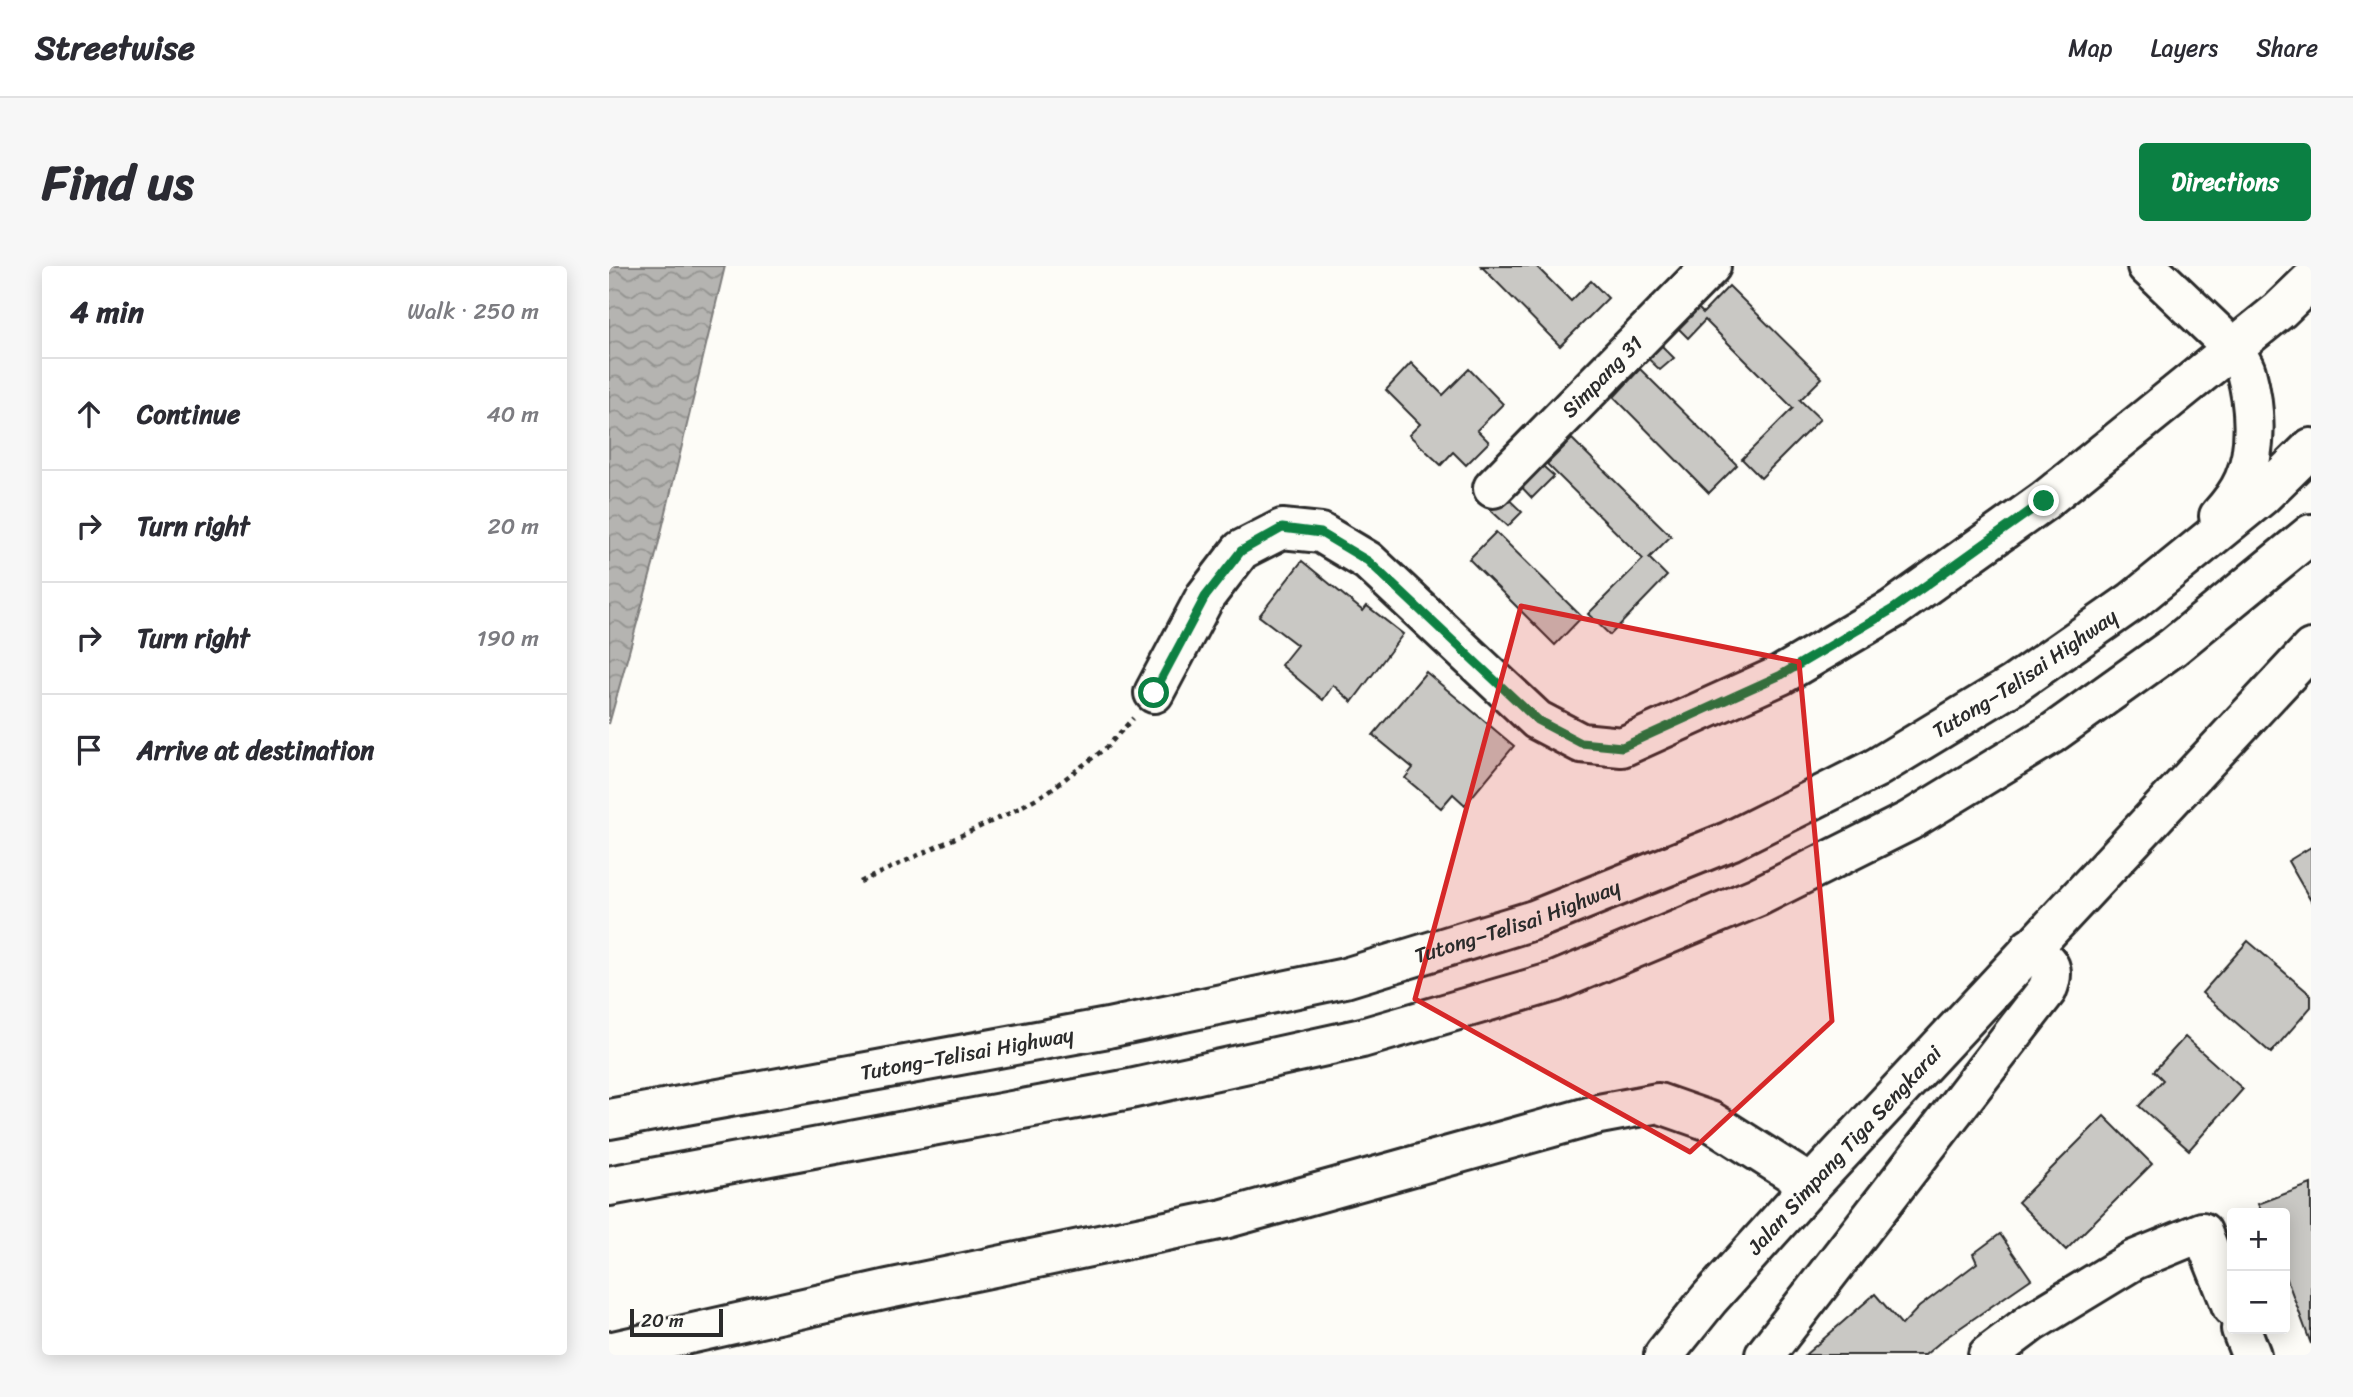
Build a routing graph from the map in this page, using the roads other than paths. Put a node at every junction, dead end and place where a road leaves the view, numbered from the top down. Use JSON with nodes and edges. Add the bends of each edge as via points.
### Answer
{"nodes":[{"id":1,"x":1711,"y":266,"type":"edge"},
{"id":2,"x":2147,"y":266,"type":"edge"},
{"id":3,"x":2311,"y":280,"type":"edge"},
{"id":4,"x":2232,"y":348,"type":"junction"},
{"id":5,"x":2311,"y":448,"type":"edge"},
{"id":6,"x":1493,"y":488,"type":"dead end"},
{"id":7,"x":2311,"y":534,"type":"edge"},
{"id":8,"x":2133,"y":601,"type":"junction"},
{"id":9,"x":2311,"y":649,"type":"edge"},
{"id":10,"x":1154,"y":693,"type":"road end"},
{"id":11,"x":2030,"y":948,"type":"junction"},
{"id":12,"x":609,"y":1119,"type":"edge"},
{"id":13,"x":1811,"y":1185,"type":"junction"},
{"id":14,"x":609,"y":1186,"type":"edge"},
{"id":15,"x":2227,"y":1294,"type":"edge"},
{"id":16,"x":2243,"y":1334,"type":"edge"},
{"id":17,"x":609,"y":1352,"type":"edge"},
{"id":18,"x":1664,"y":1355,"type":"edge"},
{"id":19,"x":1765,"y":1355,"type":"edge"},
{"id":20,"x":1987,"y":1355,"type":"edge"},
{"id":21,"x":2251,"y":1355,"type":"edge"}],
"edges":[{"from":1,"to":6,"type":"main road","name":"Simpang 31"},
{"from":2,"to":4,"type":"main road"},
{"from":3,"to":4,"type":"main road"},
{"from":4,"to":8,"type":"main road","via":[[2246,370],[2253,417],[2252,454],[2245,479],[2216,520]]},
{"from":4,"to":10,"type":"main road","via":[[2044,501],[1893,609],[1781,675],[1622,747],[1581,743],[1537,720],[1368,561],[1321,533],[1282,528],[1241,551],[1205,597]]},
{"from":5,"to":8,"type":"main road","name":"Tutong–Telisai Highway","via":[[2262,496]]},
{"from":7,"to":14,"type":"main road","via":[[2173,647],[2050,735],[1909,821],[1745,902],[1554,982],[1362,1038],[1130,1089]]},
{"from":8,"to":12,"type":"main road","name":"Tutong–Telisai Highway","via":[[2013,685],[1875,768],[1730,841],[1534,920],[1345,978],[1108,1028]]},
{"from":9,"to":11,"type":"main road","name":"Jalan Simpang Tiga Sengkarai"},
{"from":11,"to":13,"type":"main road","name":"Jalan Simpang Tiga Sengkarai"},
{"from":11,"to":19,"type":"main road","via":[[2050,965],[2053,976],[2046,990]]},
{"from":13,"to":17,"type":"main road","via":[[1712,1122],[1658,1103],[1599,1114],[1224,1219]]},
{"from":13,"to":18,"type":"main road","name":"Jalan Simpang Tiga Sengkarai"},
{"from":15,"to":20,"type":"main road","via":[[2203,1231],[2134,1260]]},
{"from":16,"to":21,"type":"main road"}]}
